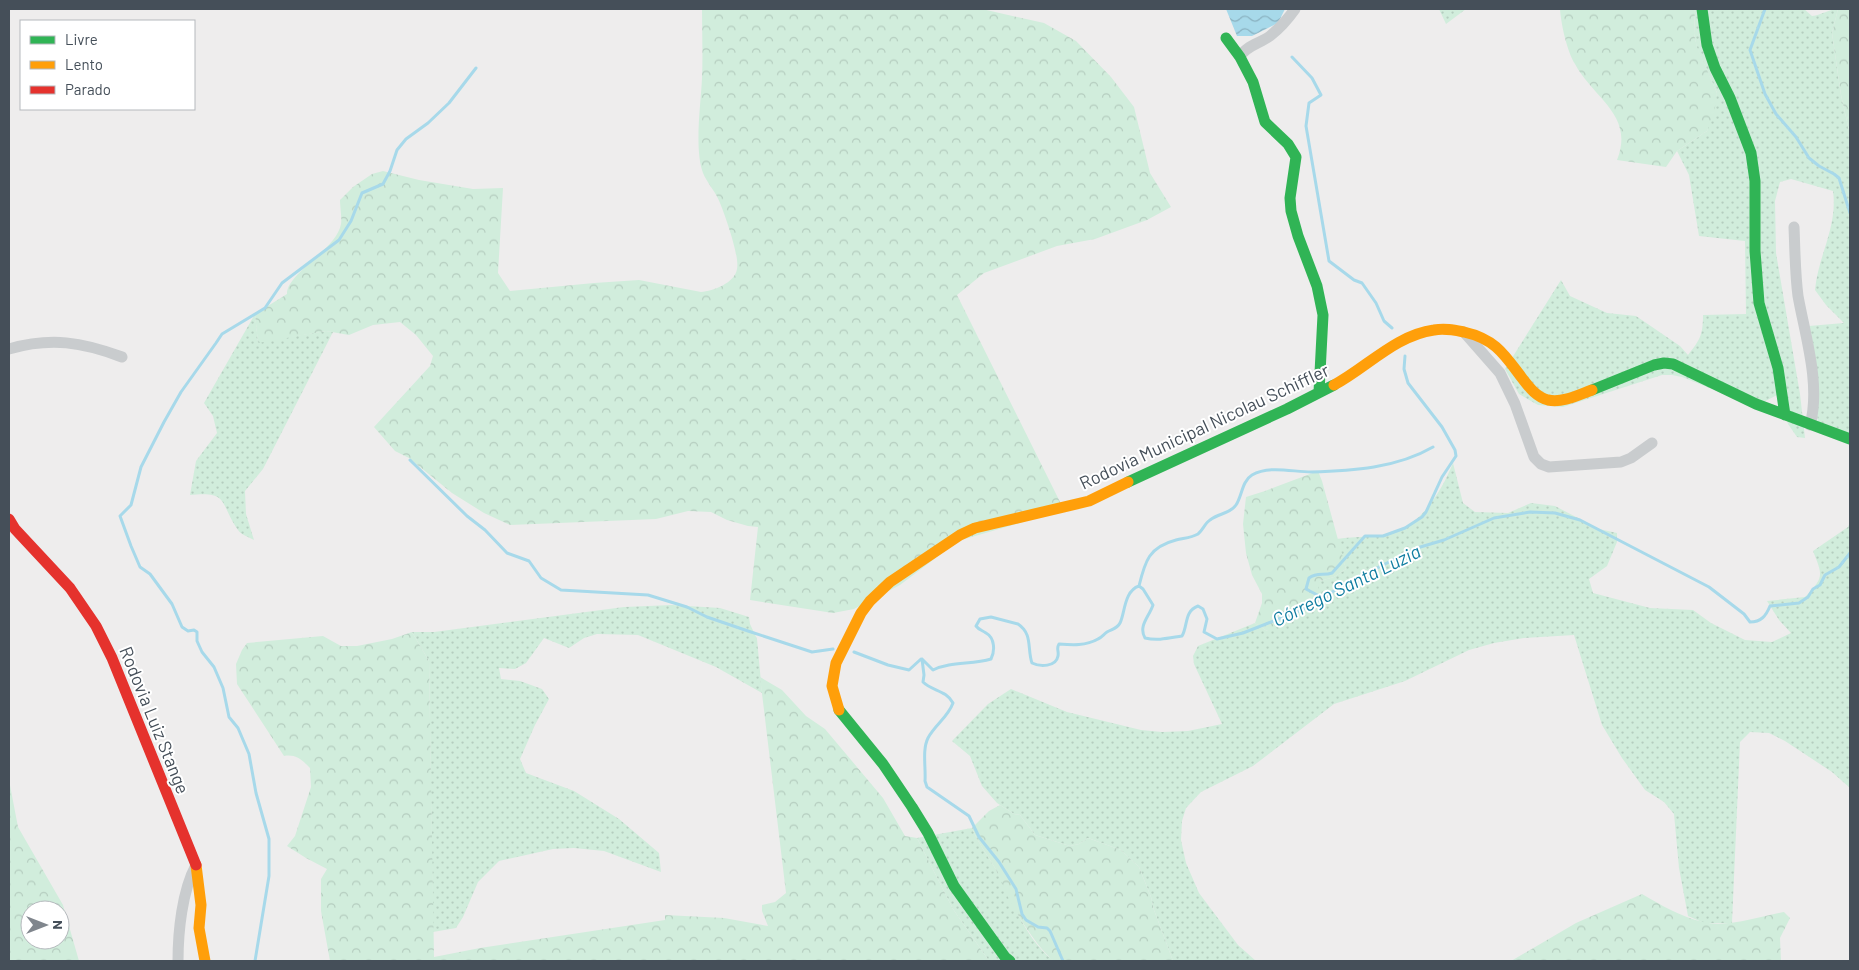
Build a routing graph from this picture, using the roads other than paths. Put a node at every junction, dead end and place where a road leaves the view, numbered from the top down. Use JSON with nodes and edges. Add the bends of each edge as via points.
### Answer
{"nodes":[{"id":1,"x":1296,"y":9,"type":"edge"},
{"id":2,"x":1702,"y":9,"type":"edge"},
{"id":3,"x":1226,"y":38,"type":"dead end"},
{"id":4,"x":1240,"y":57,"type":"junction"},
{"id":5,"x":1794,"y":227,"type":"dead end"},
{"id":6,"x":1464,"y":332,"type":"junction"},
{"id":7,"x":9,"y":349,"type":"edge"},
{"id":8,"x":122,"y":358,"type":"dead end"},
{"id":9,"x":1319,"y":392,"type":"junction"},
{"id":10,"x":1784,"y":415,"type":"junction"},
{"id":11,"x":1810,"y":425,"type":"junction"},
{"id":12,"x":1850,"y":439,"type":"edge"},
{"id":13,"x":1652,"y":443,"type":"dead end"},
{"id":14,"x":9,"y":519,"type":"edge"},
{"id":15,"x":196,"y":865,"type":"junction"},
{"id":16,"x":178,"y":961,"type":"edge"},
{"id":17,"x":205,"y":961,"type":"edge"},
{"id":18,"x":1010,"y":961,"type":"edge"}],
"edges":[{"from":1,"to":4,"type":"street","via":[[1280,28],[1247,48]]},
{"from":2,"to":10,"type":"street","via":[[1707,45],[1751,153],[1755,181],[1759,303],[1778,368]]},
{"from":3,"to":4,"type":"street"},
{"from":4,"to":9,"type":"street","via":[[1253,82],[1265,122],[1288,144],[1296,157],[1291,211],[1317,286],[1323,314]]},
{"from":5,"to":11,"type":"street","via":[[1798,294],[1811,362],[1814,407]]},
{"from":6,"to":9,"type":"street","name":"Rodovia Municipal Nicolau Schiffler","via":[[1449,328],[1418,334]]},
{"from":6,"to":10,"type":"street","name":"Rodovia Municipal Nicolau Schiffler","via":[[1493,343],[1531,389],[1550,400],[1577,396],[1664,363],[1673,364]]},
{"from":6,"to":13,"type":"street","via":[[1500,373],[1534,457],[1541,464],[1560,467],[1621,462]]},
{"from":7,"to":8,"type":"street","via":[[40,342],[65,342],[94,347]]},
{"from":9,"to":18,"type":"street","name":"Rodovia Municipal Nicolau Schiffler","via":[[1089,501],[975,528],[960,535],[890,582],[870,601],[843,645],[832,686],[840,713],[883,764],[928,833],[954,886]]},
{"from":10,"to":11,"type":"street","name":"Rodovia Municipal Nicolau Schiffler"},
{"from":11,"to":12,"type":"street","name":"Rodovia Municipal Nicolau Schiffler"},
{"from":14,"to":15,"type":"street","name":"Rodovia Luiz Stange","via":[[70,588],[96,626]]},
{"from":15,"to":16,"type":"street","via":[[184,902]]},
{"from":15,"to":17,"type":"street","name":"Rodovia Luiz Stange"}]}
